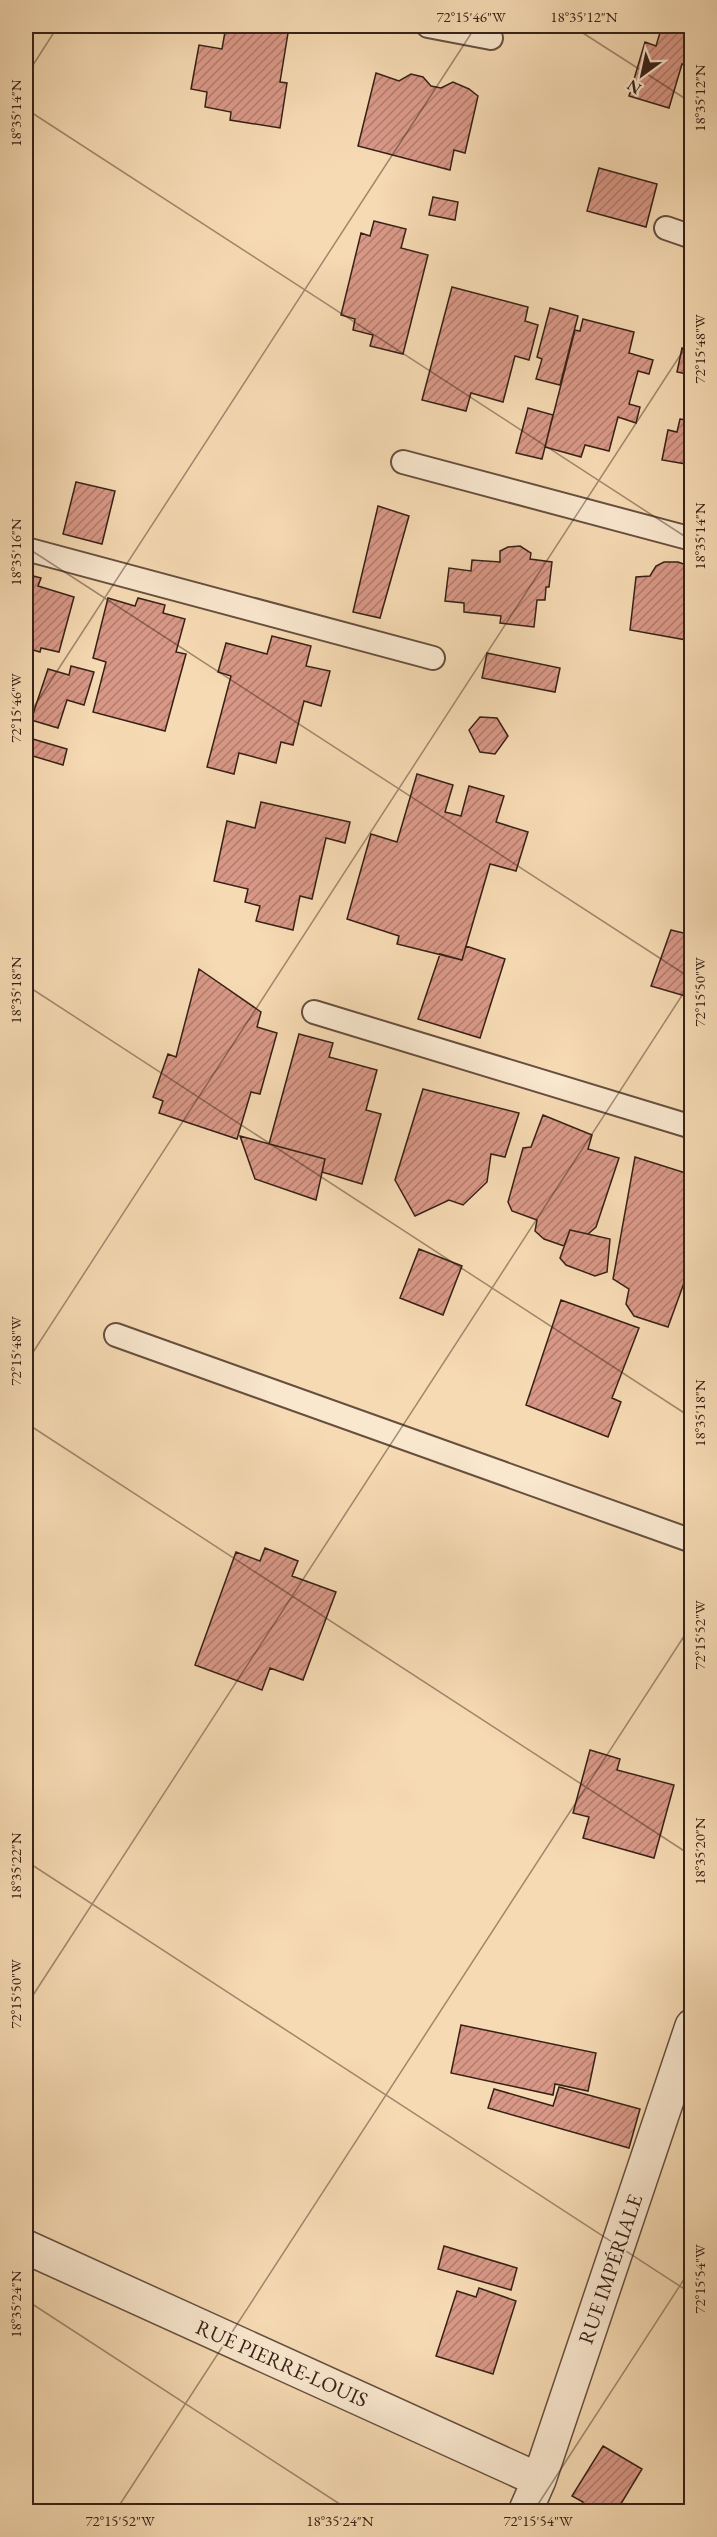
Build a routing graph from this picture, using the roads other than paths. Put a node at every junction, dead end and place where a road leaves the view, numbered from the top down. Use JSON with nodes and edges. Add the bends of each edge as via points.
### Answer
{"nodes":[{"id":1,"x":428,"y":26,"type":"edge"},
{"id":2,"x":491,"y":38,"type":"dead end"},
{"id":3,"x":666,"y":228,"type":"dead end"},
{"id":4,"x":692,"y":237,"type":"edge"},
{"id":5,"x":403,"y":462,"type":"dead end"},
{"id":6,"x":692,"y":539,"type":"edge"},
{"id":7,"x":26,"y":549,"type":"edge"},
{"id":8,"x":433,"y":658,"type":"dead end"},
{"id":9,"x":314,"y":1012,"type":"dead end"},
{"id":10,"x":692,"y":1127,"type":"edge"},
{"id":11,"x":116,"y":1335,"type":"dead end"},
{"id":12,"x":692,"y":1540,"type":"edge"},
{"id":13,"x":692,"y":2026,"type":"edge"},
{"id":14,"x":26,"y":2247,"type":"edge"},
{"id":15,"x":538,"y":2480,"type":"junction"},
{"id":16,"x":525,"y":2511,"type":"edge"}],
"edges":[{"from":1,"to":2,"type":"lane"},
{"from":3,"to":4,"type":"lane"},
{"from":5,"to":6,"type":"lane"},
{"from":7,"to":8,"type":"lane"},
{"from":9,"to":10,"type":"lane"},
{"from":11,"to":12,"type":"lane"},
{"from":13,"to":15,"type":"street","name":"RUE IMPÉRIALE"},
{"from":14,"to":15,"type":"street","name":"RUE PIERRE-LOUIS"},
{"from":15,"to":16,"type":"street","name":"RUE IMPÉRIALE"}]}
